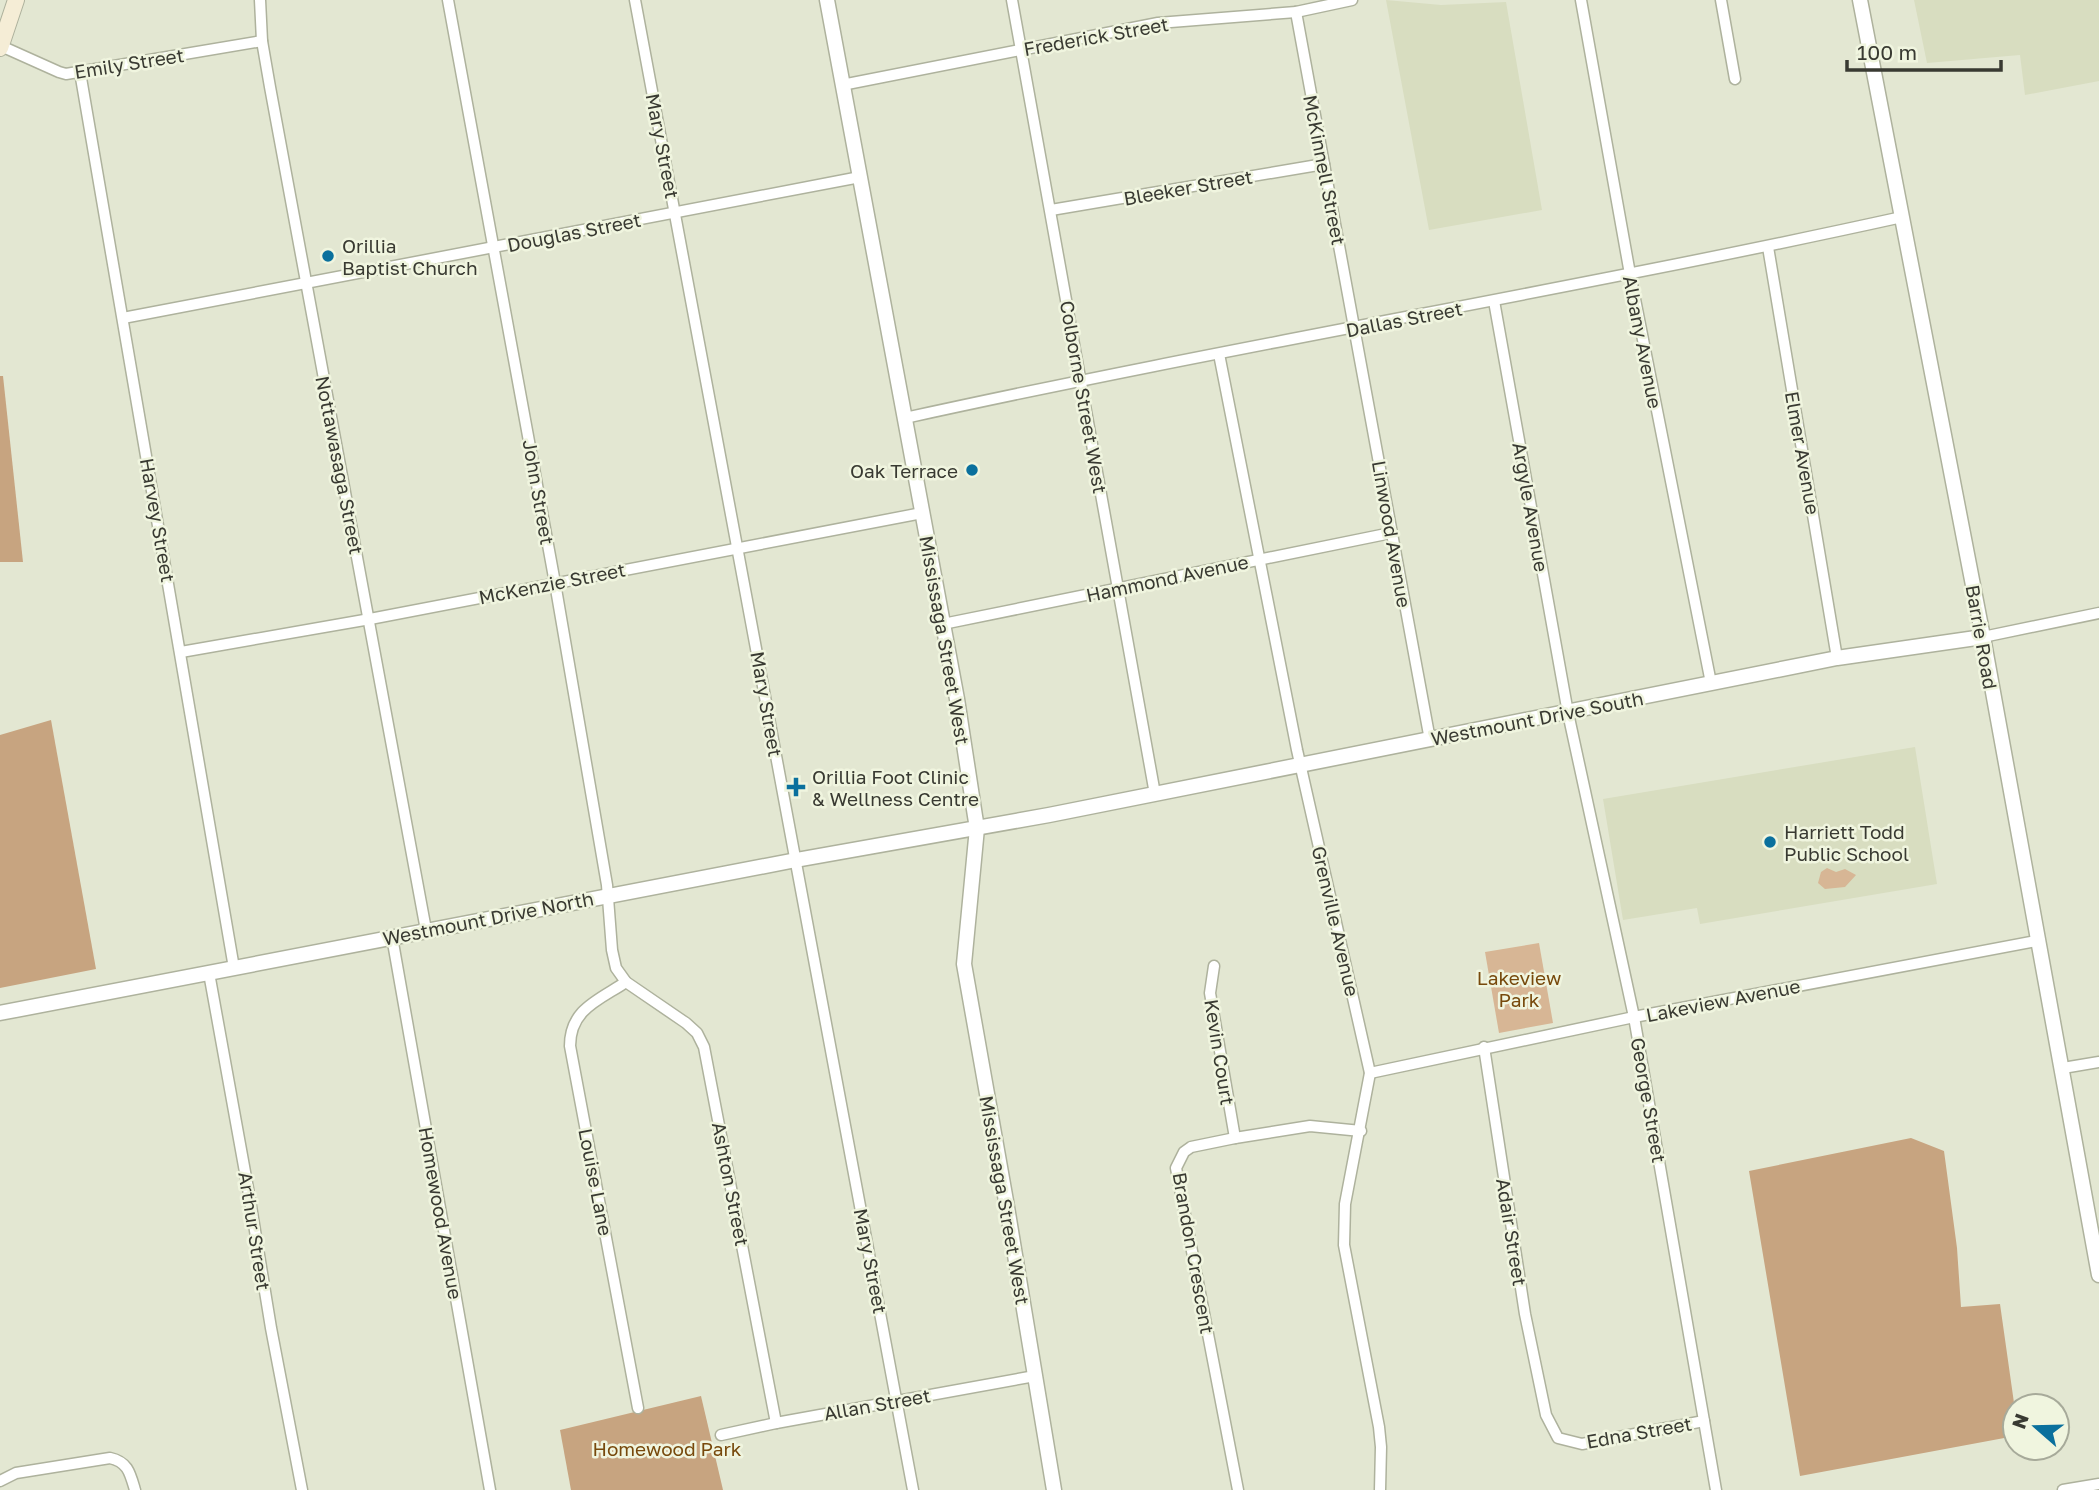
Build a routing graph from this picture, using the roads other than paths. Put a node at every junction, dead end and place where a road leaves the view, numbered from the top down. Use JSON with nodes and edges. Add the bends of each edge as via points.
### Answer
{"nodes":[{"id":1,"x":16,"y":0,"type":"edge"},
{"id":2,"x":260,"y":0,"type":"edge"},
{"id":3,"x":448,"y":0,"type":"edge"},
{"id":4,"x":635,"y":0,"type":"edge"},
{"id":5,"x":827,"y":0,"type":"edge"},
{"id":6,"x":1012,"y":0,"type":"edge"},
{"id":7,"x":1352,"y":0,"type":"edge"},
{"id":8,"x":1581,"y":0,"type":"edge"},
{"id":9,"x":1721,"y":0,"type":"edge"},
{"id":10,"x":1860,"y":0,"type":"edge"},
{"id":11,"x":1296,"y":12,"type":"junction"},
{"id":12,"x":262,"y":41,"type":"junction"},
{"id":13,"x":0,"y":47,"type":"edge"},
{"id":14,"x":1021,"y":50,"type":"junction"},
{"id":15,"x":80,"y":72,"type":"junction"},
{"id":16,"x":1735,"y":79,"type":"dead end"},
{"id":17,"x":842,"y":85,"type":"junction"},
{"id":18,"x":1324,"y":164,"type":"junction"},
{"id":19,"x":860,"y":177,"type":"junction"},
{"id":20,"x":1051,"y":210,"type":"junction"},
{"id":21,"x":676,"y":211,"type":"junction"},
{"id":22,"x":1902,"y":217,"type":"junction"},
{"id":23,"x":495,"y":247,"type":"junction"},
{"id":24,"x":1768,"y":247,"type":"junction"},
{"id":25,"x":1630,"y":274,"type":"junction"},
{"id":26,"x":307,"y":284,"type":"junction"},
{"id":27,"x":1494,"y":301,"type":"junction"},
{"id":28,"x":123,"y":318,"type":"junction"},
{"id":29,"x":1355,"y":328,"type":"junction"},
{"id":30,"x":1219,"y":354,"type":"junction"},
{"id":31,"x":1082,"y":381,"type":"junction"},
{"id":32,"x":905,"y":418,"type":"junction"},
{"id":33,"x":922,"y":513,"type":"junction"},
{"id":34,"x":1391,"y":533,"type":"junction"},
{"id":35,"x":738,"y":547,"type":"junction"},
{"id":36,"x":1259,"y":558,"type":"junction"},
{"id":37,"x":555,"y":583,"type":"junction"},
{"id":38,"x":1118,"y":590,"type":"junction"},
{"id":39,"x":2099,"y":613,"type":"edge"},
{"id":40,"x":370,"y":619,"type":"junction"},
{"id":41,"x":943,"y":624,"type":"junction"},
{"id":42,"x":1983,"y":636,"type":"junction"},
{"id":43,"x":181,"y":652,"type":"junction"},
{"id":44,"x":1837,"y":659,"type":"junction"},
{"id":45,"x":1711,"y":683,"type":"junction"},
{"id":46,"x":1568,"y":713,"type":"junction"},
{"id":47,"x":1430,"y":740,"type":"junction"},
{"id":48,"x":1300,"y":764,"type":"junction"},
{"id":49,"x":1155,"y":794,"type":"junction"},
{"id":50,"x":976,"y":828,"type":"junction"},
{"id":51,"x":796,"y":860,"type":"junction"},
{"id":52,"x":608,"y":895,"type":"junction"},
{"id":53,"x":426,"y":930,"type":"junction"},
{"id":54,"x":392,"y":937,"type":"junction"},
{"id":55,"x":2036,"y":941,"type":"junction"},
{"id":56,"x":1214,"y":966,"type":"dead end"},
{"id":57,"x":234,"y":968,"type":"junction"},
{"id":58,"x":209,"y":973,"type":"junction"},
{"id":59,"x":626,"y":982,"type":"junction"},
{"id":60,"x":0,"y":1013,"type":"edge"},
{"id":61,"x":1634,"y":1017,"type":"junction"},
{"id":62,"x":1484,"y":1047,"type":"junction"},
{"id":63,"x":2099,"y":1062,"type":"edge"},
{"id":64,"x":2063,"y":1068,"type":"junction"},
{"id":65,"x":1370,"y":1073,"type":"junction"},
{"id":66,"x":1361,"y":1131,"type":"junction"},
{"id":67,"x":1235,"y":1138,"type":"junction"},
{"id":68,"x":2099,"y":1275,"type":"edge"},
{"id":69,"x":1035,"y":1376,"type":"junction"},
{"id":70,"x":897,"y":1400,"type":"junction"},
{"id":71,"x":638,"y":1408,"type":"dead end"},
{"id":72,"x":1546,"y":1415,"type":"joint"},
{"id":73,"x":1704,"y":1421,"type":"junction"},
{"id":74,"x":776,"y":1423,"type":"junction"},
{"id":75,"x":721,"y":1435,"type":"dead end"},
{"id":76,"x":0,"y":1481,"type":"edge"},
{"id":77,"x":2099,"y":1483,"type":"edge"},
{"id":78,"x":4,"y":1490,"type":"edge"},
{"id":79,"x":135,"y":1490,"type":"edge"},
{"id":80,"x":302,"y":1490,"type":"edge"},
{"id":81,"x":491,"y":1490,"type":"edge"},
{"id":82,"x":913,"y":1490,"type":"edge"},
{"id":83,"x":1055,"y":1490,"type":"edge"},
{"id":84,"x":1238,"y":1490,"type":"edge"},
{"id":85,"x":1380,"y":1490,"type":"edge"},
{"id":86,"x":1716,"y":1490,"type":"edge"},
{"id":87,"x":2063,"y":1490,"type":"edge"}],
"edges":[{"from":1,"to":13,"type":"main road"},
{"from":2,"to":12,"type":"street","name":"Nottawasaga Street"},
{"from":3,"to":23,"type":"street","name":"John Street"},
{"from":4,"to":21,"type":"street","name":"Mary Street"},
{"from":5,"to":17,"type":"street","name":"Mississaga Street West"},
{"from":6,"to":14,"type":"street","name":"Colborne Street West"},
{"from":7,"to":11,"type":"street","name":"Frederick Street"},
{"from":8,"to":25,"type":"street","name":"Albany Avenue"},
{"from":9,"to":16,"type":"street"},
{"from":10,"to":22,"type":"street","name":"Barrie Road"},
{"from":11,"to":14,"type":"street","name":"Frederick Street","via":[[1158,23]]},
{"from":11,"to":18,"type":"street","name":"McKinnell Street"},
{"from":12,"to":15,"type":"street","name":"Emily Street"},
{"from":12,"to":26,"type":"street","name":"Nottawasaga Street"},
{"from":13,"to":15,"type":"street","name":"Emily Street","via":[[58,72]]},
{"from":14,"to":17,"type":"street","name":"Frederick Street"},
{"from":14,"to":20,"type":"street","name":"Colborne Street West"},
{"from":15,"to":28,"type":"street","name":"Harvey Street"},
{"from":17,"to":19,"type":"street","name":"Mississaga Street West"},
{"from":18,"to":20,"type":"street","name":"Bleeker Street"},
{"from":18,"to":29,"type":"street","name":"McKinnell Street"},
{"from":19,"to":21,"type":"street","name":"Douglas Street"},
{"from":19,"to":32,"type":"street","name":"Mississaga Street West"},
{"from":20,"to":31,"type":"street","name":"Colborne Street West"},
{"from":21,"to":23,"type":"street","name":"Douglas Street"},
{"from":21,"to":35,"type":"street","name":"Mary Street"},
{"from":22,"to":24,"type":"street","name":"Dallas Street"},
{"from":22,"to":42,"type":"street","name":"Barrie Road"},
{"from":23,"to":26,"type":"street","name":"Douglas Street"},
{"from":23,"to":37,"type":"street","name":"John Street"},
{"from":24,"to":25,"type":"street","name":"Dallas Street"},
{"from":24,"to":44,"type":"street","name":"Elmer Avenue"},
{"from":25,"to":27,"type":"street","name":"Dallas Street"},
{"from":25,"to":45,"type":"street","name":"Albany Avenue"},
{"from":26,"to":28,"type":"street","name":"Douglas Street"},
{"from":26,"to":40,"type":"street","name":"Nottawasaga Street"},
{"from":27,"to":29,"type":"street","name":"Dallas Street"},
{"from":27,"to":46,"type":"street","name":"Argyle Avenue"},
{"from":28,"to":43,"type":"street","name":"Harvey Street"},
{"from":29,"to":30,"type":"street","name":"Dallas Street"},
{"from":29,"to":34,"type":"street","name":"Linwood Avenue"},
{"from":30,"to":31,"type":"street","name":"Dallas Street"},
{"from":30,"to":36,"type":"street","name":"Grenville Avenue"},
{"from":31,"to":32,"type":"street","name":"Dallas Street"},
{"from":31,"to":38,"type":"street","name":"Colborne Street West"},
{"from":32,"to":33,"type":"street","name":"Mississaga Street West"},
{"from":33,"to":35,"type":"street","name":"McKenzie Street"},
{"from":33,"to":41,"type":"street","name":"Mississaga Street West"},
{"from":34,"to":36,"type":"street","name":"Hammond Avenue"},
{"from":34,"to":47,"type":"street","name":"Linwood Avenue"},
{"from":35,"to":37,"type":"street","name":"McKenzie Street"},
{"from":35,"to":51,"type":"street","name":"Mary Street"},
{"from":36,"to":38,"type":"street","name":"Hammond Avenue"},
{"from":36,"to":48,"type":"street","name":"Grenville Avenue"},
{"from":37,"to":40,"type":"street","name":"McKenzie Street"},
{"from":37,"to":52,"type":"street","name":"John Street"},
{"from":38,"to":41,"type":"street","name":"Hammond Avenue"},
{"from":38,"to":49,"type":"street","name":"Colborne Street West"},
{"from":39,"to":42,"type":"street","name":"Westmount Drive South"},
{"from":40,"to":43,"type":"street","name":"McKenzie Street"},
{"from":40,"to":53,"type":"street","name":"Nottawasaga Street"},
{"from":41,"to":50,"type":"street","name":"Mississaga Street West"},
{"from":42,"to":44,"type":"street","name":"Westmount Drive South"},
{"from":42,"to":55,"type":"street","name":"Barrie Road"},
{"from":43,"to":57,"type":"street","name":"Harvey Street"},
{"from":44,"to":45,"type":"street","name":"Westmount Drive South"},
{"from":45,"to":46,"type":"street","name":"Westmount Drive South"},
{"from":46,"to":47,"type":"street","name":"Westmount Drive South"},
{"from":46,"to":61,"type":"street","name":"George Street"},
{"from":47,"to":48,"type":"street","name":"Westmount Drive South"},
{"from":48,"to":49,"type":"street","name":"Westmount Drive South"},
{"from":48,"to":65,"type":"street","name":"Grenville Avenue"},
{"from":49,"to":50,"type":"street","name":"Westmount Drive South"},
{"from":50,"to":51,"type":"street","name":"Westmount Drive North"},
{"from":50,"to":69,"type":"street","name":"Mississaga Street West","via":[[964,964]]},
{"from":51,"to":52,"type":"street","name":"Westmount Drive North"},
{"from":51,"to":70,"type":"street","name":"Mary Street"},
{"from":52,"to":53,"type":"street","name":"Westmount Drive North"},
{"from":52,"to":59,"type":"street","name":"John Street","via":[[612,950]]},
{"from":53,"to":54,"type":"street","name":"Westmount Drive North"},
{"from":54,"to":57,"type":"street","name":"Westmount Drive North"},
{"from":54,"to":81,"type":"street","name":"Homewood Avenue"},
{"from":55,"to":61,"type":"street","name":"Lakeview Avenue"},
{"from":55,"to":64,"type":"street","name":"Barrie Road"},
{"from":56,"to":67,"type":"street","name":"Kevin Court","via":[[1210,993]]},
{"from":57,"to":58,"type":"street","name":"Westmount Drive North"},
{"from":58,"to":60,"type":"street","name":"Westmount Drive North"},
{"from":58,"to":80,"type":"street","name":"Arthur Street"},
{"from":59,"to":71,"type":"street","name":"Louise Lane","via":[[580,1012],[570,1033],[570,1046]]},
{"from":59,"to":74,"type":"street","name":"Ashton Street","via":[[686,1023],[704,1047]]},
{"from":61,"to":62,"type":"street","name":"Lakeview Avenue"},
{"from":61,"to":73,"type":"street","name":"George Street"},
{"from":62,"to":65,"type":"street","name":"Lakeview Avenue"},
{"from":62,"to":72,"type":"street","name":"Adair Street","via":[[1525,1314]]},
{"from":63,"to":64,"type":"street"},
{"from":64,"to":68,"type":"street","name":"Barrie Road"},
{"from":65,"to":66,"type":"street","name":"Grenville Avenue"},
{"from":66,"to":67,"type":"street","name":"Brandon Crescent","via":[[1310,1126]]},
{"from":66,"to":85,"type":"street","name":"Grenville Avenue","via":[[1345,1204],[1344,1245],[1379,1427]]},
{"from":67,"to":84,"type":"street","name":"Brandon Crescent","via":[[1191,1147],[1176,1168]]},
{"from":69,"to":70,"type":"street","name":"Allan Street"},
{"from":69,"to":83,"type":"street","name":"Mississaga Street West"},
{"from":70,"to":74,"type":"street","name":"Allan Street"},
{"from":70,"to":82,"type":"street","name":"Mary Street"},
{"from":72,"to":73,"type":"street","name":"Edna Street","via":[[1558,1438],[1582,1444]]},
{"from":73,"to":86,"type":"street","name":"George Street"},
{"from":74,"to":75,"type":"street","name":"Allan Street"},
{"from":76,"to":78,"type":"street"},
{"from":76,"to":79,"type":"street","via":[[16,1473],[110,1458],[128,1466]]},
{"from":77,"to":87,"type":"street"}]}
